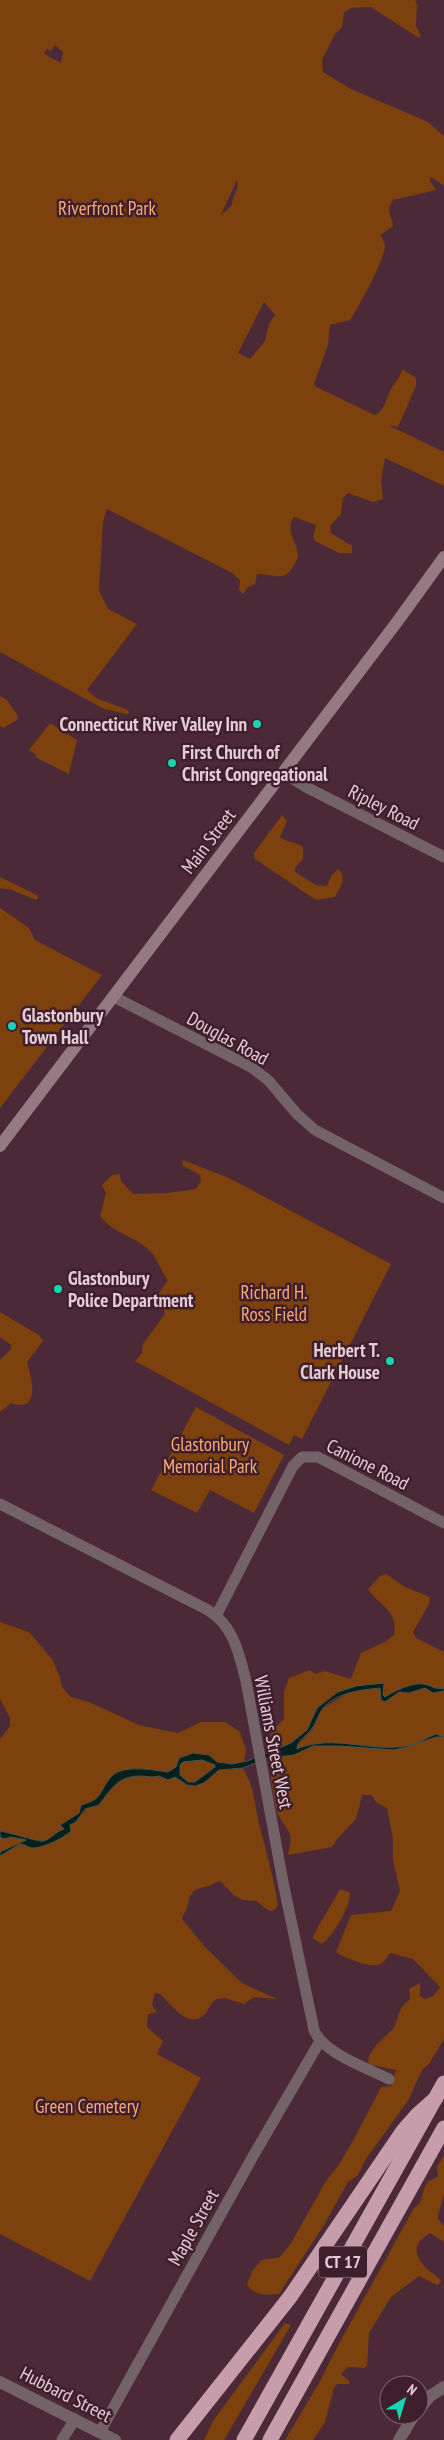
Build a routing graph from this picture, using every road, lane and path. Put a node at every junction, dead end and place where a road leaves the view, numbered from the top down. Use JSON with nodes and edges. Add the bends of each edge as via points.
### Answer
{"nodes":[{"id":1,"x":444,"y":557,"type":"edge"},
{"id":2,"x":284,"y":773,"type":"junction"},
{"id":3,"x":444,"y":857,"type":"edge"},
{"id":4,"x":114,"y":996,"type":"junction"},
{"id":5,"x":0,"y":1146,"type":"edge"},
{"id":6,"x":444,"y":1198,"type":"edge"},
{"id":7,"x":0,"y":1504,"type":"edge"},
{"id":8,"x":444,"y":1523,"type":"edge"},
{"id":9,"x":216,"y":1616,"type":"junction"},
{"id":10,"x":320,"y":2041,"type":"junction"},
{"id":11,"x":389,"y":2079,"type":"dead end"},
{"id":12,"x":444,"y":2084,"type":"edge"},
{"id":13,"x":436,"y":2098,"type":"junction"},
{"id":14,"x":444,"y":2128,"type":"edge"},
{"id":15,"x":0,"y":2382,"type":"edge"},
{"id":16,"x":444,"y":2386,"type":"edge"},
{"id":17,"x":429,"y":2397,"type":"edge"},
{"id":18,"x":75,"y":2419,"type":"junction"},
{"id":19,"x":408,"y":2425,"type":"edge"},
{"id":20,"x":100,"y":2432,"type":"junction"},
{"id":21,"x":62,"y":2440,"type":"edge"},
{"id":22,"x":116,"y":2440,"type":"edge"},
{"id":23,"x":177,"y":2440,"type":"edge"},
{"id":24,"x":244,"y":2440,"type":"edge"},
{"id":25,"x":270,"y":2440,"type":"edge"},
{"id":26,"x":398,"y":2440,"type":"edge"}],
"edges":[{"from":1,"to":2,"type":"main road","name":"Main Street"},
{"from":2,"to":3,"type":"street","name":"Ripley Road"},
{"from":2,"to":4,"type":"main road","name":"Main Street"},
{"from":4,"to":5,"type":"main road","name":"Main Street"},
{"from":4,"to":6,"type":"street","name":"Douglas Road","via":[[250,1067],[268,1080],[315,1130]]},
{"from":7,"to":9,"type":"street","name":"Williams Street West"},
{"from":8,"to":9,"type":"street","name":"Canione Road","via":[[318,1457],[302,1457],[294,1466]]},
{"from":9,"to":10,"type":"street","name":"Williams Street West","via":[[230,1632],[237,1649],[314,2030]]},
{"from":10,"to":11,"type":"street"},
{"from":10,"to":20,"type":"street","name":"Maple Street"},
{"from":12,"to":13,"type":"highway","number":"CT 17"},
{"from":13,"to":23,"type":"highway","via":[[403,2131],[290,2297]]},
{"from":13,"to":24,"type":"highway","number":"CT 17"},
{"from":14,"to":25,"type":"highway","number":"CT 17"},
{"from":15,"to":18,"type":"street","name":"Hubbard Street"},
{"from":16,"to":17,"type":"street"},
{"from":18,"to":20,"type":"street","name":"Hubbard Street"},
{"from":18,"to":21,"type":"street"},
{"from":19,"to":26,"type":"street"},
{"from":20,"to":22,"type":"street","name":"Hubbard Street"}]}
